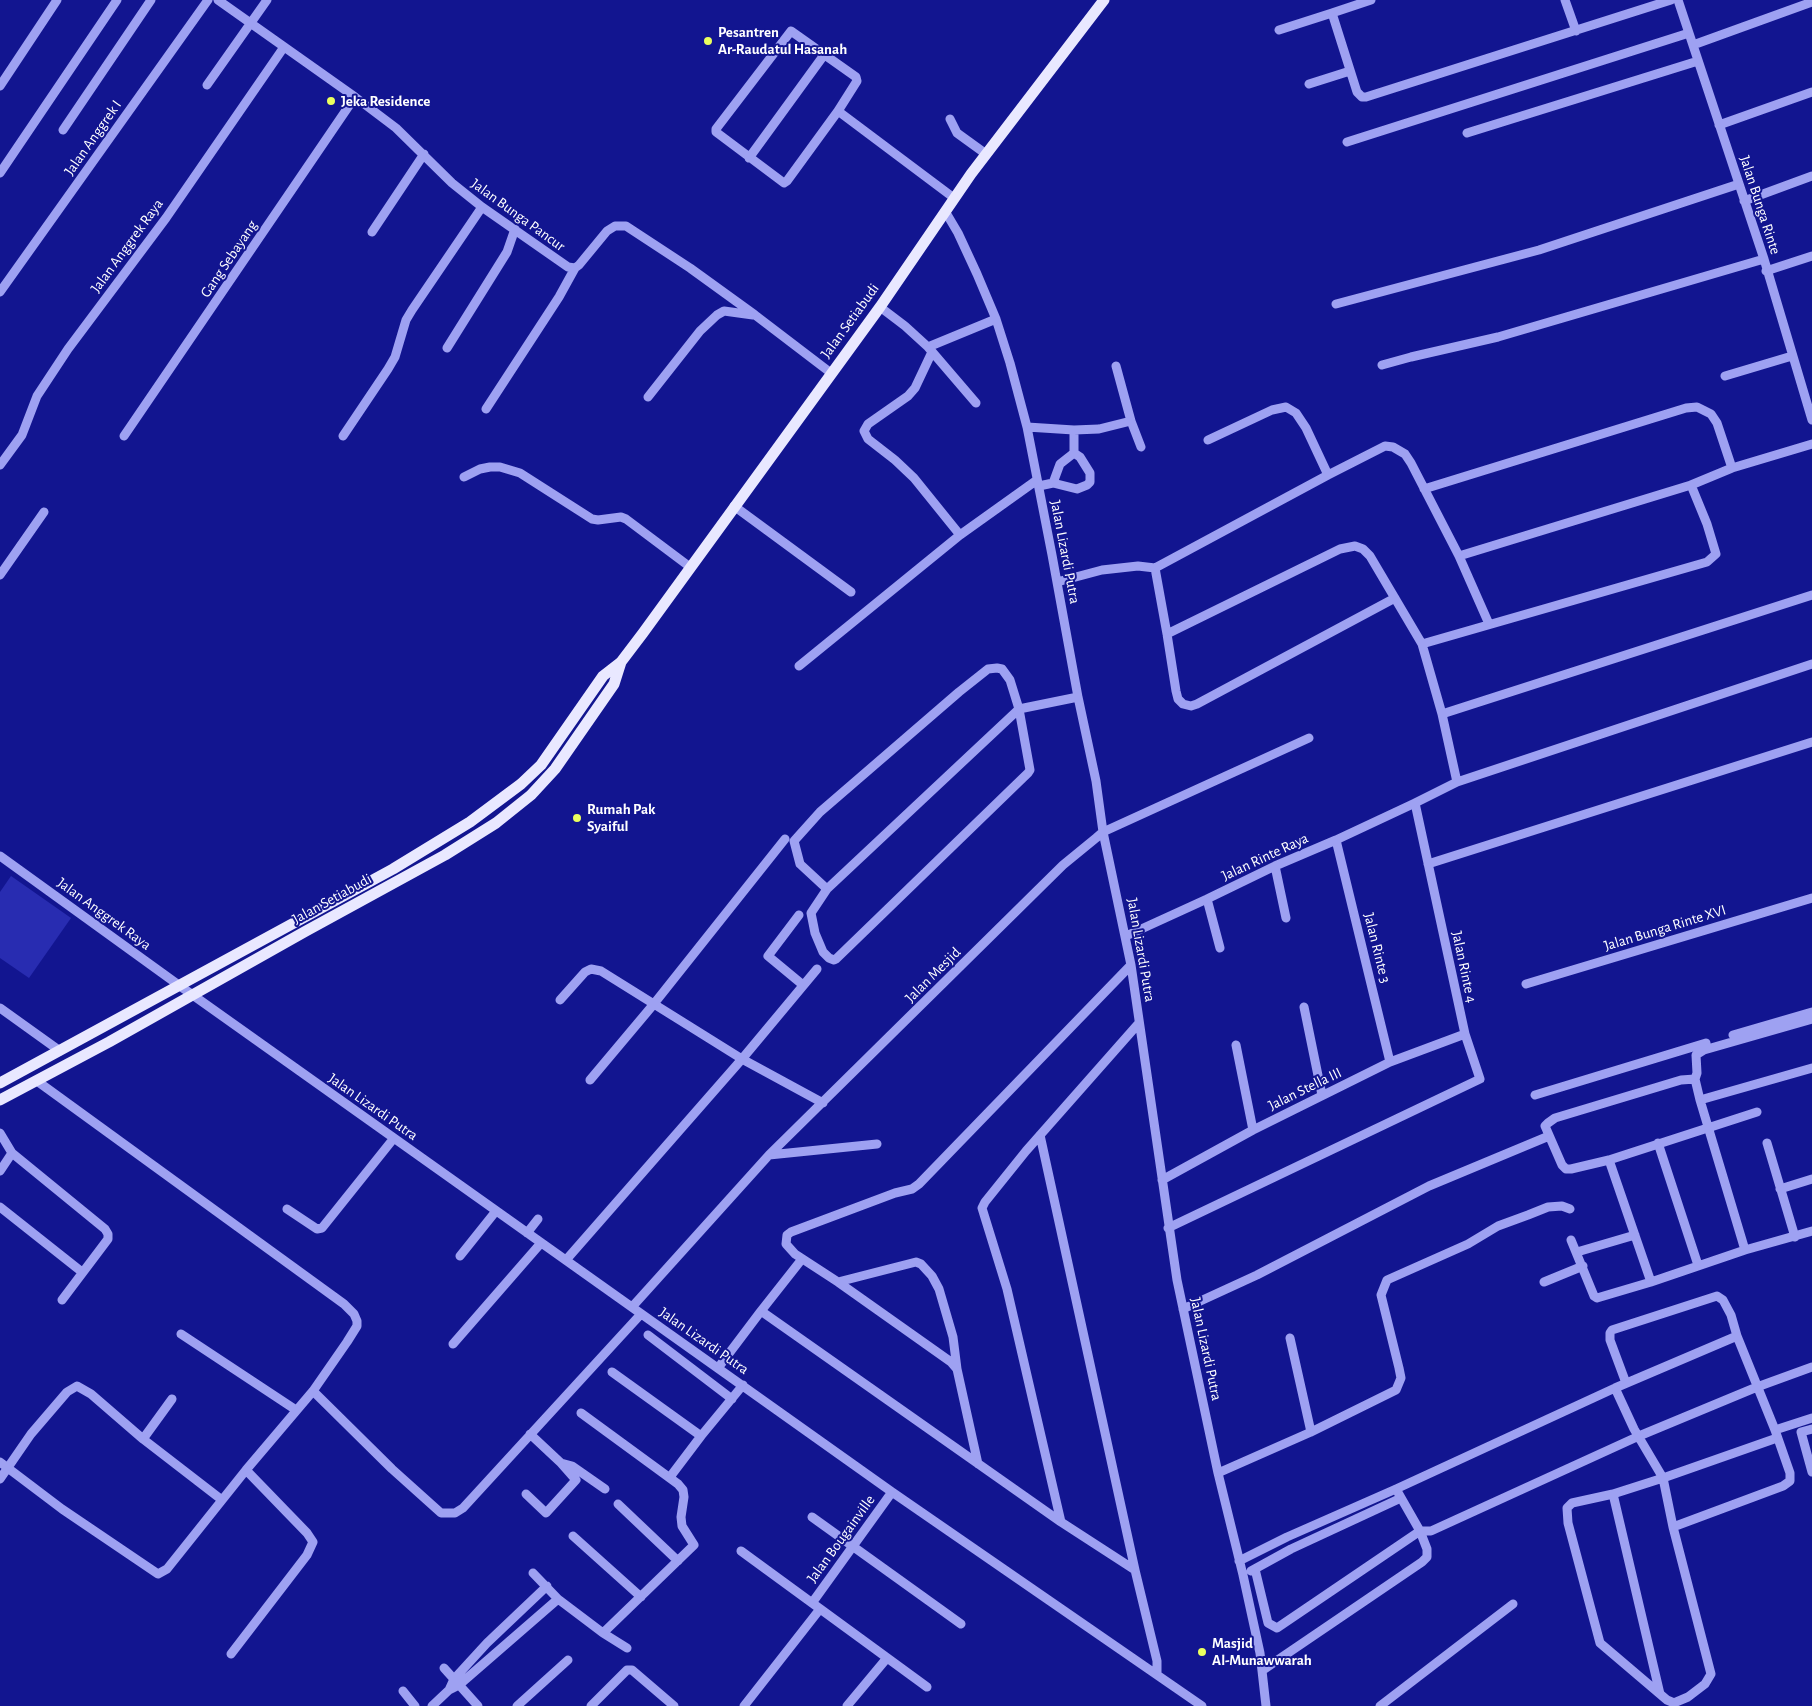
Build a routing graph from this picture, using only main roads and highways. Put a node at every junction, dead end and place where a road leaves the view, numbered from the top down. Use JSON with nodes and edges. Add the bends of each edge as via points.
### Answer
{"nodes":[{"id":1,"x":1104,"y":0,"type":"edge"},
{"id":2,"x":621,"y":662,"type":"junction"},
{"id":3,"x":0,"y":1083,"type":"edge"},
{"id":4,"x":0,"y":1100,"type":"edge"}],
"edges":[{"from":1,"to":2,"type":"main road","name":"Jalan Setiabudi","via":[[986,154],[880,307]]},
{"from":2,"to":3,"type":"main road","name":"Jalan Setiabudi","via":[[603,676],[548,757],[521,784],[454,832],[393,869]]},
{"from":2,"to":4,"type":"main road","name":"Jalan Setiabudi","via":[[614,684],[555,769],[531,795],[496,823],[445,855]]}]}
